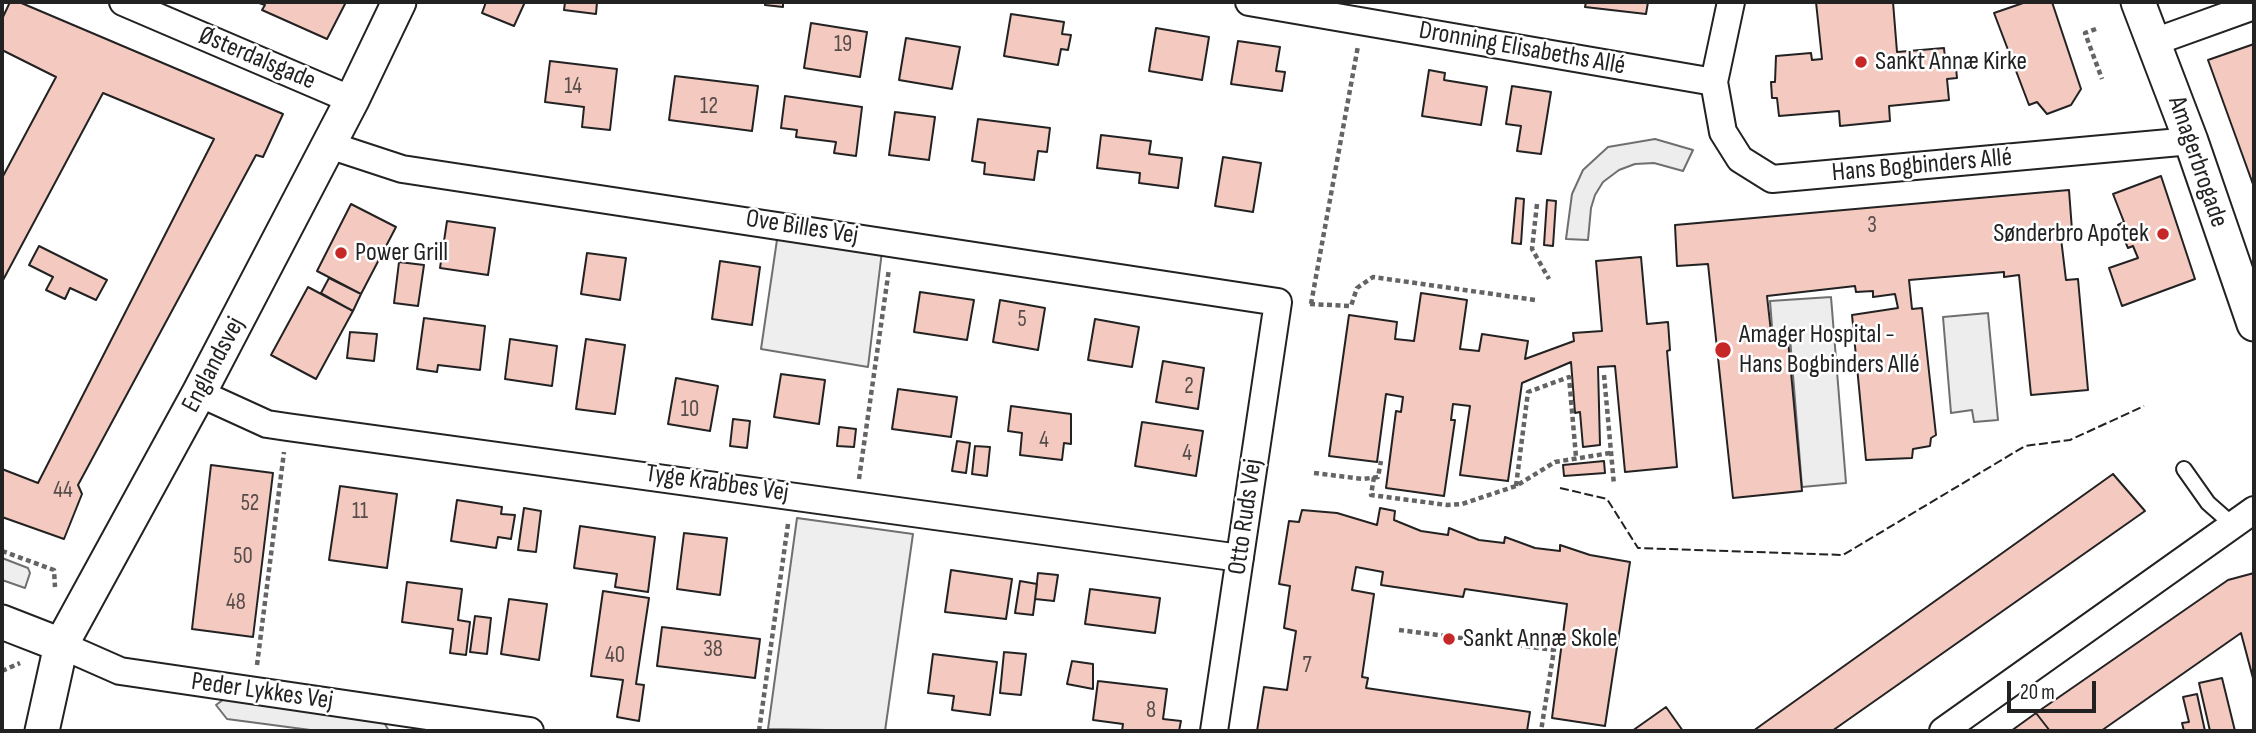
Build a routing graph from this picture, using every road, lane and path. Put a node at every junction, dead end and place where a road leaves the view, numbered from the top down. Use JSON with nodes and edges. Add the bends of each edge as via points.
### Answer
{"nodes":[{"id":1,"x":123,"y":2,"type":"edge"},
{"id":2,"x":399,"y":2,"type":"edge"},
{"id":3,"x":1249,"y":2,"type":"edge"},
{"id":4,"x":1731,"y":2,"type":"edge"},
{"id":5,"x":2138,"y":2,"type":"edge"},
{"id":6,"x":2254,"y":6,"type":"edge"},
{"id":7,"x":1363,"y":20,"type":"junction"},
{"id":8,"x":2096,"y":29,"type":"dead end"},
{"id":9,"x":2154,"y":42,"type":"junction"},
{"id":10,"x":2102,"y":79,"type":"dead end"},
{"id":11,"x":1714,"y":82,"type":"junction"},
{"id":12,"x":352,"y":100,"type":"junction"},
{"id":13,"x":2191,"y":141,"type":"junction"},
{"id":14,"x":329,"y":145,"type":"junction"},
{"id":15,"x":1537,"y":204,"type":"dead end"},
{"id":16,"x":892,"y":242,"type":"junction"},
{"id":17,"x":1549,"y":279,"type":"dead end"},
{"id":18,"x":1535,"y":300,"type":"dead end"},
{"id":19,"x":1278,"y":302,"type":"junction"},
{"id":20,"x":1311,"y":304,"type":"junction"},
{"id":21,"x":2254,"y":324,"type":"edge"},
{"id":22,"x":1604,"y":375,"type":"dead end"},
{"id":23,"x":200,"y":393,"type":"junction"},
{"id":24,"x":287,"y":428,"type":"junction"},
{"id":25,"x":1610,"y":453,"type":"junction"},
{"id":26,"x":1576,"y":457,"type":"junction"},
{"id":27,"x":1381,"y":461,"type":"dead end"},
{"id":28,"x":2185,"y":469,"type":"dead end"},
{"id":29,"x":1314,"y":473,"type":"dead end"},
{"id":30,"x":1374,"y":477,"type":"junction"},
{"id":31,"x":1614,"y":485,"type":"dead end"},
{"id":32,"x":1516,"y":486,"type":"junction"},
{"id":33,"x":792,"y":494,"type":"junction"},
{"id":34,"x":856,"y":504,"type":"junction"},
{"id":35,"x":2244,"y":518,"type":"edge"},
{"id":36,"x":2,"y":551,"type":"edge"},
{"id":37,"x":1240,"y":558,"type":"junction"},
{"id":38,"x":56,"y":595,"type":"dead end"},
{"id":39,"x":2,"y":622,"type":"edge"},
{"id":40,"x":1399,"y":630,"type":"dead end"},
{"id":41,"x":61,"y":645,"type":"junction"},
{"id":42,"x":253,"y":690,"type":"junction"},
{"id":43,"x":456,"y":726,"type":"edge"},
{"id":44,"x":42,"y":731,"type":"edge"},
{"id":45,"x":530,"y":731,"type":"edge"},
{"id":46,"x":759,"y":731,"type":"edge"},
{"id":47,"x":1214,"y":731,"type":"edge"},
{"id":48,"x":1541,"y":731,"type":"edge"},
{"id":49,"x":1943,"y":731,"type":"edge"}],
"edges":[{"from":1,"to":12,"type":"street","name":"Østerdalsgade"},
{"from":2,"to":12,"type":"street","name":"Englandsvej"},
{"from":3,"to":7,"type":"street","name":"Dronning Elisabeths Allé"},
{"from":4,"to":11,"type":"street"},
{"from":5,"to":9,"type":"street","name":"Amagerbrogade"},
{"from":6,"to":9,"type":"street"},
{"from":7,"to":11,"type":"street","name":"Dronning Elisabeths Allé"},
{"from":7,"to":20,"type":"path"},
{"from":8,"to":10,"type":"path","via":[[2085,33]]},
{"from":9,"to":13,"type":"street","name":"Amagerbrogade"},
{"from":11,"to":13,"type":"street","name":"Hans Bogbinders Allé","via":[[1723,132],[1740,159],[1772,179]]},
{"from":12,"to":14,"type":"street","name":"Englandsvej"},
{"from":13,"to":21,"type":"street","name":"Amagerbrogade"},
{"from":14,"to":16,"type":"street","name":"Ove Billes Vej","via":[[402,169]]},
{"from":14,"to":23,"type":"street","name":"Englandsvej"},
{"from":15,"to":17,"type":"path","via":[[1532,249]]},
{"from":16,"to":19,"type":"street","name":"Ove Billes Vej"},
{"from":16,"to":34,"type":"path"},
{"from":18,"to":20,"type":"path","via":[[1373,277],[1355,291],[1351,306]]},
{"from":19,"to":20,"type":"path"},
{"from":19,"to":37,"type":"street","name":"Otto Ruds Vej"},
{"from":22,"to":25,"type":"path"},
{"from":23,"to":24,"type":"street","name":"Tyge Krabbes Vej","via":[[267,424]]},
{"from":23,"to":41,"type":"street","name":"Englandsvej"},
{"from":24,"to":33,"type":"street","name":"Tyge Krabbes Vej"},
{"from":24,"to":42,"type":"path"},
{"from":25,"to":26,"type":"path"},
{"from":25,"to":31,"type":"path"},
{"from":26,"to":32,"type":"path","via":[[1555,462]]},
{"from":26,"to":32,"type":"path","via":[[1569,377],[1528,392]]},
{"from":27,"to":30,"type":"path","via":[[1378,477]]},
{"from":28,"to":35,"type":"lane","via":[[2208,503]]},
{"from":29,"to":30,"type":"path"},
{"from":30,"to":32,"type":"path","via":[[1371,495],[1447,505],[1473,502]]},
{"from":33,"to":34,"type":"street","name":"Tyge Krabbes Vej"},
{"from":33,"to":46,"type":"path"},
{"from":34,"to":37,"type":"street","name":"Tyge Krabbes Vej"},
{"from":35,"to":49,"type":"street"},
{"from":36,"to":38,"type":"path","via":[[54,570]]},
{"from":37,"to":47,"type":"street","name":"Otto Ruds Vej"},
{"from":39,"to":41,"type":"street","name":"Peder Lykkes Vej"},
{"from":40,"to":48,"type":"path","via":[[1554,650]]},
{"from":41,"to":42,"type":"street","name":"Peder Lykkes Vej","via":[[120,671]]},
{"from":41,"to":44,"type":"street","name":"Englandsvej"},
{"from":42,"to":43,"type":"street","name":"Peder Lykkes Vej"},
{"from":43,"to":45,"type":"street","name":"Peder Lykkes Vej"}]}
